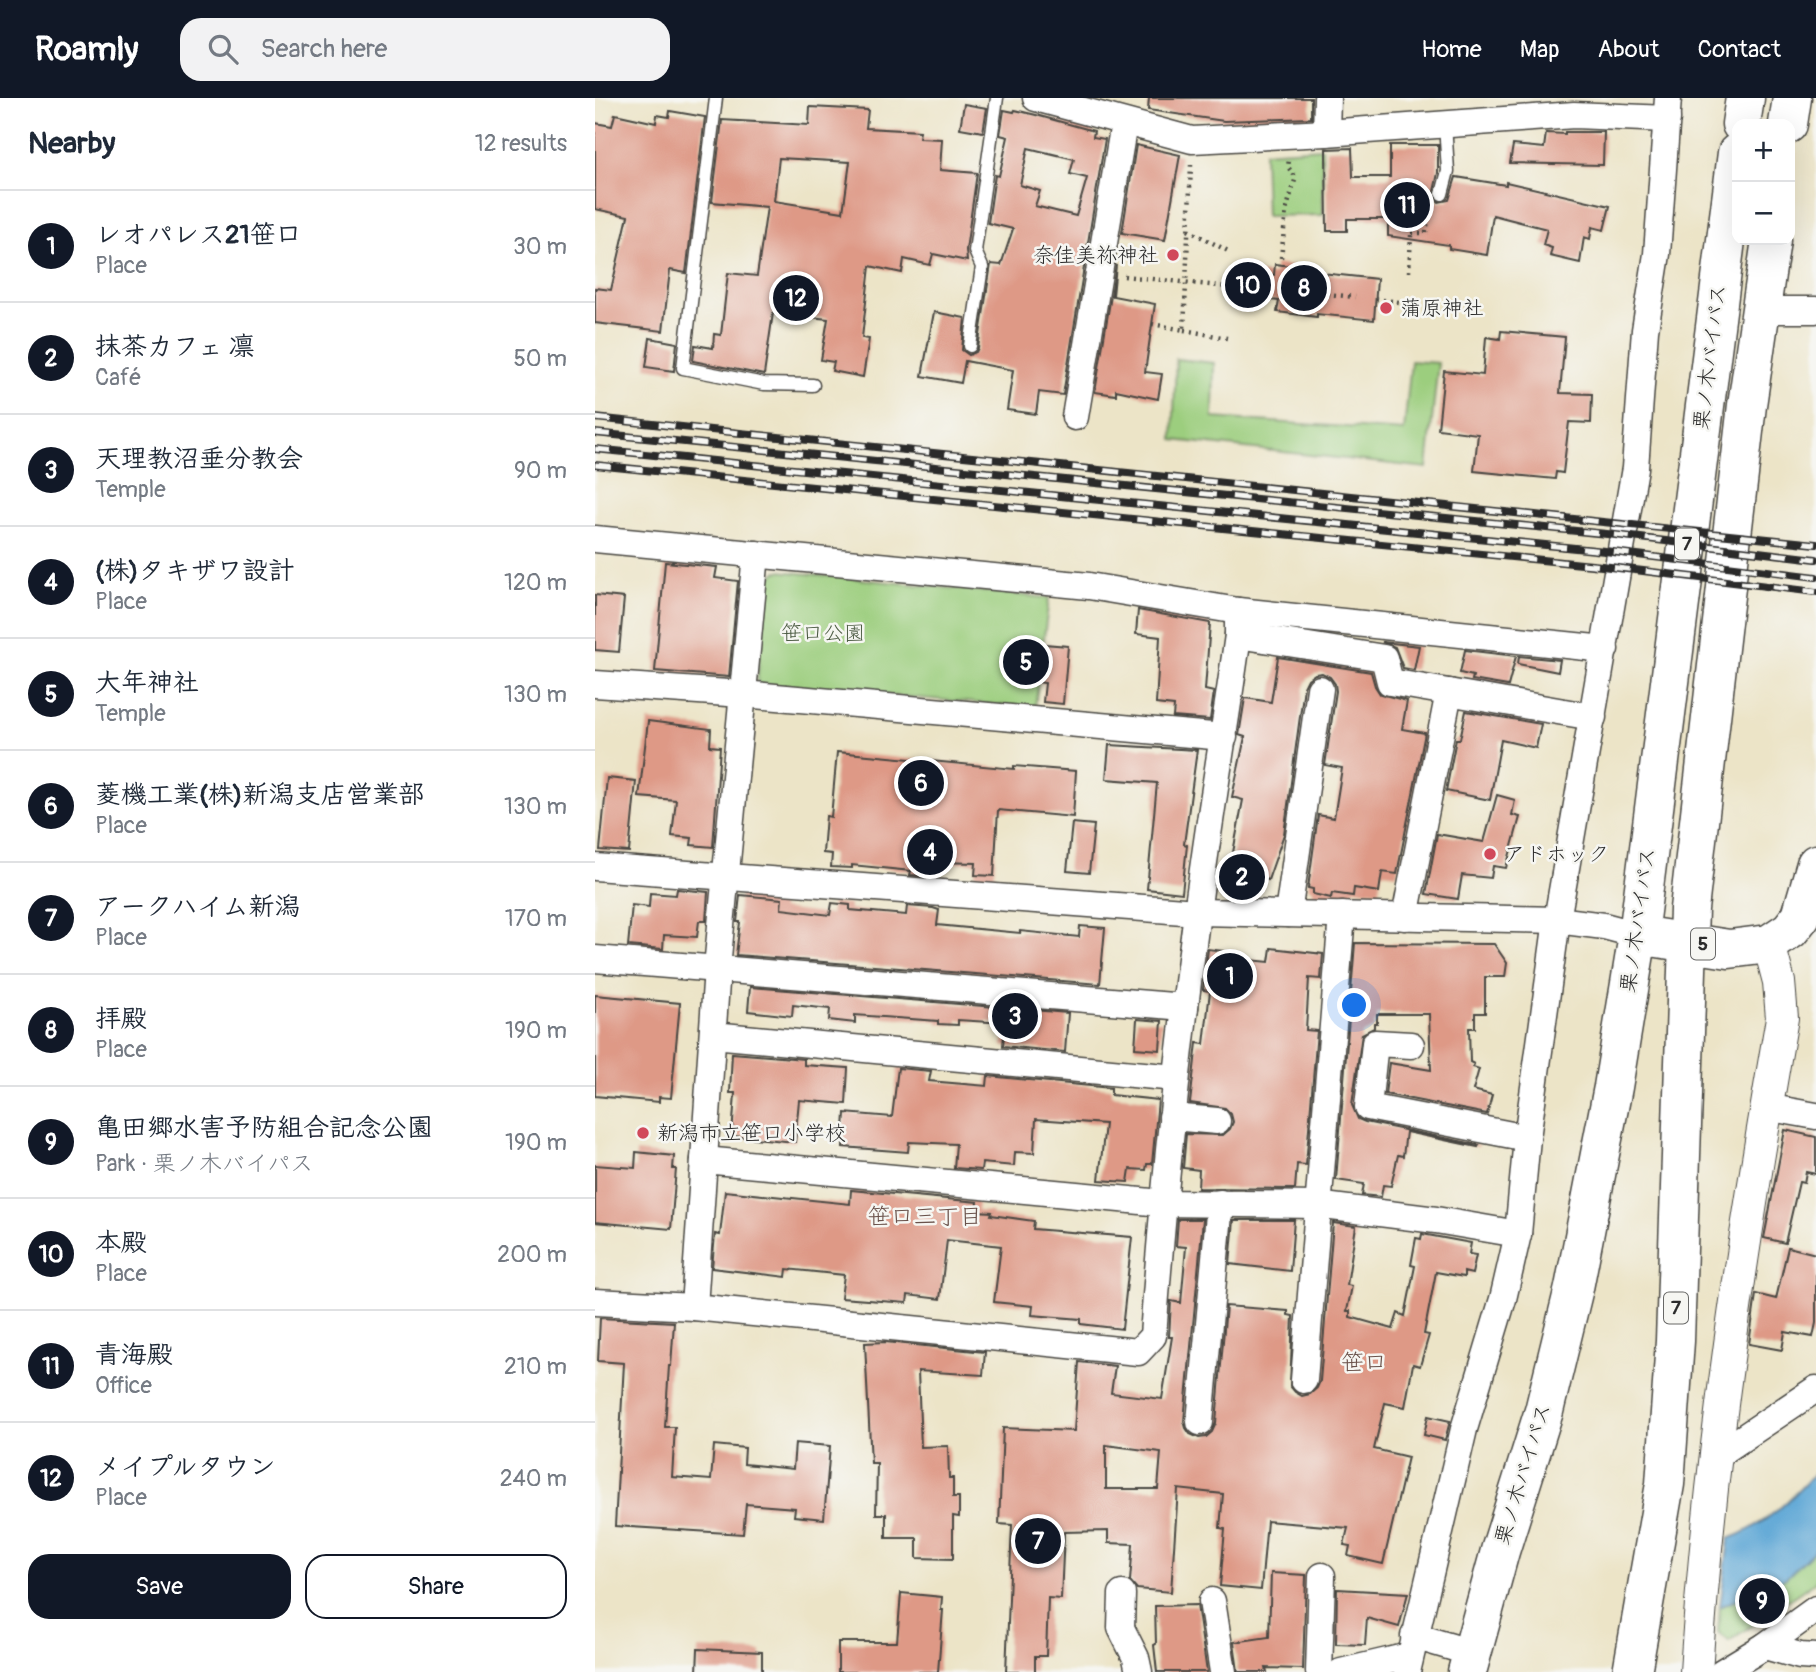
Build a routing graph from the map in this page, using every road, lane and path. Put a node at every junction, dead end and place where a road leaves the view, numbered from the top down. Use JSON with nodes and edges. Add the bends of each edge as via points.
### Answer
{"nodes":[{"id":1,"x":716,"y":98,"type":"edge"},
{"id":2,"x":997,"y":98,"type":"edge"},
{"id":3,"x":1327,"y":98,"type":"edge"},
{"id":4,"x":1745,"y":98,"type":"edge"},
{"id":5,"x":1792,"y":98,"type":"edge"},
{"id":6,"x":1046,"y":99,"type":"edge"},
{"id":7,"x":1668,"y":109,"type":"edge"},
{"id":8,"x":1742,"y":119,"type":"edge"},
{"id":9,"x":1789,"y":119,"type":"edge"},
{"id":10,"x":1124,"y":123,"type":"junction"},
{"id":11,"x":1445,"y":124,"type":"junction"},
{"id":12,"x":1326,"y":133,"type":"junction"},
{"id":13,"x":1292,"y":134,"type":"junction"},
{"id":14,"x":1192,"y":139,"type":"junction"},
{"id":15,"x":1733,"y":182,"type":"edge"},
{"id":16,"x":1442,"y":194,"type":"joint"},
{"id":17,"x":1412,"y":218,"type":"dead end"},
{"id":18,"x":1188,"y":230,"type":"junction"},
{"id":19,"x":1412,"y":233,"type":"junction"},
{"id":20,"x":1770,"y":245,"type":"edge"},
{"id":21,"x":1230,"y":252,"type":"dead end"},
{"id":22,"x":1281,"y":258,"type":"dead end"},
{"id":23,"x":1409,"y":272,"type":"dead end"},
{"id":24,"x":1099,"y":273,"type":"junction"},
{"id":25,"x":1187,"y":283,"type":"junction"},
{"id":26,"x":1229,"y":287,"type":"dead end"},
{"id":27,"x":1327,"y":294,"type":"dead end"},
{"id":28,"x":1355,"y":297,"type":"dead end"},
{"id":29,"x":1376,"y":299,"type":"dead end"},
{"id":30,"x":1406,"y":303,"type":"dead end"},
{"id":31,"x":1761,"y":310,"type":"junction"},
{"id":32,"x":1816,"y":310,"type":"edge"},
{"id":33,"x":1152,"y":324,"type":"dead end"},
{"id":34,"x":1184,"y":330,"type":"junction"},
{"id":35,"x":1227,"y":338,"type":"dead end"},
{"id":36,"x":970,"y":346,"type":"dead end"},
{"id":37,"x":814,"y":385,"type":"dead end"},
{"id":38,"x":1075,"y":418,"type":"dead end"},
{"id":39,"x":595,"y":539,"type":"edge"},
{"id":40,"x":756,"y":554,"type":"junction"},
{"id":41,"x":1238,"y":623,"type":"junction"},
{"id":42,"x":1605,"y":649,"type":"junction"},
{"id":43,"x":595,"y":684,"type":"edge"},
{"id":44,"x":1320,"y":690,"type":"dead end"},
{"id":45,"x":1449,"y":692,"type":"junction"},
{"id":46,"x":743,"y":694,"type":"junction"},
{"id":47,"x":1593,"y":717,"type":"junction"},
{"id":48,"x":1224,"y":737,"type":"junction"},
{"id":49,"x":1816,"y":864,"type":"edge"},
{"id":50,"x":595,"y":867,"type":"edge"},
{"id":51,"x":725,"y":876,"type":"junction"},
{"id":52,"x":1197,"y":912,"type":"junction"},
{"id":53,"x":1288,"y":914,"type":"junction"},
{"id":54,"x":1342,"y":915,"type":"junction"},
{"id":55,"x":1405,"y":917,"type":"junction"},
{"id":56,"x":1557,"y":920,"type":"junction"},
{"id":57,"x":1637,"y":935,"type":"junction"},
{"id":58,"x":1688,"y":942,"type":"junction"},
{"id":59,"x":1769,"y":944,"type":"junction"},
{"id":60,"x":595,"y":959,"type":"edge"},
{"id":61,"x":717,"y":968,"type":"junction"},
{"id":62,"x":1185,"y":1007,"type":"junction"},
{"id":63,"x":713,"y":1035,"type":"junction"},
{"id":64,"x":1411,"y":1045,"type":"dead end"},
{"id":65,"x":1176,"y":1078,"type":"junction"},
{"id":66,"x":1766,"y":1107,"type":"junction"},
{"id":67,"x":1816,"y":1116,"type":"edge"},
{"id":68,"x":1172,"y":1117,"type":"junction"},
{"id":69,"x":1217,"y":1121,"type":"dead end"},
{"id":70,"x":1527,"y":1138,"type":"junction"},
{"id":71,"x":704,"y":1160,"type":"junction"},
{"id":72,"x":1162,"y":1203,"type":"junction"},
{"id":73,"x":1220,"y":1203,"type":"junction"},
{"id":74,"x":1317,"y":1205,"type":"junction"},
{"id":75,"x":1518,"y":1234,"type":"junction"},
{"id":76,"x":595,"y":1302,"type":"edge"},
{"id":77,"x":694,"y":1307,"type":"junction"},
{"id":78,"x":1304,"y":1380,"type":"dead end"},
{"id":79,"x":1816,"y":1389,"type":"edge"},
{"id":80,"x":1200,"y":1422,"type":"dead end"},
{"id":81,"x":1716,"y":1455,"type":"junction"},
{"id":82,"x":1322,"y":1576,"type":"dead end"},
{"id":83,"x":1122,"y":1594,"type":"dead end"},
{"id":84,"x":1212,"y":1601,"type":"dead end"},
{"id":85,"x":1816,"y":1609,"type":"edge"},
{"id":86,"x":1765,"y":1646,"type":"junction"},
{"id":87,"x":1410,"y":1655,"type":"edge"},
{"id":88,"x":1816,"y":1657,"type":"edge"},
{"id":89,"x":1469,"y":1663,"type":"edge"},
{"id":90,"x":1139,"y":1672,"type":"edge"},
{"id":91,"x":1223,"y":1672,"type":"edge"},
{"id":92,"x":1319,"y":1672,"type":"edge"},
{"id":93,"x":1341,"y":1672,"type":"edge"},
{"id":94,"x":1632,"y":1672,"type":"edge"},
{"id":95,"x":1696,"y":1672,"type":"edge"},
{"id":96,"x":1722,"y":1672,"type":"edge"}],
"edges":[{"from":1,"to":37,"type":"lane","via":[[683,368],[764,384]]},
{"from":2,"to":36,"type":"lane","via":[[975,251],[982,267]]},
{"from":3,"to":12,"type":"street"},
{"from":4,"to":8,"type":"main road"},
{"from":5,"to":9,"type":"main road"},
{"from":6,"to":10,"type":"street"},
{"from":7,"to":11,"type":"street"},
{"from":7,"to":42,"type":"street","via":[[1635,468]]},
{"from":10,"to":14,"type":"street"},
{"from":10,"to":24,"type":"street"},
{"from":11,"to":12,"type":"street"},
{"from":11,"to":16,"type":"lane","via":[[1448,171]]},
{"from":12,"to":13,"type":"street"},
{"from":13,"to":14,"type":"street"},
{"from":13,"to":22,"type":"path","via":[[1288,167],[1295,180]]},
{"from":14,"to":18,"type":"path"},
{"from":15,"to":57,"type":"main road","name":"栗ノ木バイパス","number":"7"},
{"from":16,"to":19,"type":"path","via":[[1432,192],[1426,233]]},
{"from":17,"to":19,"type":"path"},
{"from":18,"to":21,"type":"path"},
{"from":18,"to":25,"type":"path"},
{"from":19,"to":23,"type":"path"},
{"from":20,"to":31,"type":"main road","name":"栗ノ木バイパス","number":"7"},
{"from":24,"to":25,"type":"path"},
{"from":24,"to":38,"type":"street"},
{"from":25,"to":26,"type":"path"},
{"from":25,"to":34,"type":"path"},
{"from":27,"to":28,"type":"path"},
{"from":29,"to":30,"type":"path"},
{"from":31,"to":32,"type":"street"},
{"from":31,"to":58,"type":"main road","name":"栗ノ木バイパス","number":"7","via":[[1716,666]]},
{"from":33,"to":34,"type":"path"},
{"from":34,"to":35,"type":"path"},
{"from":39,"to":40,"type":"street"},
{"from":40,"to":41,"type":"street","via":[[1089,586]]},
{"from":40,"to":46,"type":"street"},
{"from":41,"to":42,"type":"street"},
{"from":41,"to":45,"type":"street","via":[[1384,658],[1390,682]]},
{"from":41,"to":48,"type":"street"},
{"from":42,"to":47,"type":"street"},
{"from":43,"to":46,"type":"street"},
{"from":44,"to":53,"type":"street"},
{"from":45,"to":47,"type":"street"},
{"from":45,"to":55,"type":"street"},
{"from":46,"to":48,"type":"street"},
{"from":46,"to":51,"type":"street"},
{"from":47,"to":56,"type":"street"},
{"from":48,"to":52,"type":"street"},
{"from":49,"to":59,"type":"main road","via":[[1801,916]]},
{"from":50,"to":51,"type":"street"},
{"from":51,"to":52,"type":"street"},
{"from":51,"to":61,"type":"street"},
{"from":52,"to":53,"type":"street"},
{"from":52,"to":62,"type":"street"},
{"from":53,"to":54,"type":"street"},
{"from":54,"to":55,"type":"street"},
{"from":54,"to":74,"type":"street"},
{"from":55,"to":56,"type":"street"},
{"from":56,"to":57,"type":"street"},
{"from":56,"to":70,"type":"street"},
{"from":57,"to":58,"type":"main road","number":"5"},
{"from":57,"to":89,"type":"main road","name":"栗ノ木バイパス","number":"7","via":[[1574,1288],[1544,1411]]},
{"from":58,"to":59,"type":"main road","number":"5","via":[[1729,949]]},
{"from":58,"to":94,"type":"main road","name":"栗ノ木バイパス","number":"7","via":[[1675,1341],[1666,1471]]},
{"from":59,"to":66,"type":"street","via":[[1782,1018]]},
{"from":60,"to":61,"type":"street"},
{"from":61,"to":62,"type":"street"},
{"from":61,"to":63,"type":"street"},
{"from":62,"to":65,"type":"street"},
{"from":63,"to":65,"type":"street"},
{"from":63,"to":71,"type":"street"},
{"from":64,"to":70,"type":"street","via":[[1375,1043],[1368,1107]]},
{"from":65,"to":68,"type":"street"},
{"from":66,"to":67,"type":"street"},
{"from":66,"to":81,"type":"street","via":[[1738,1272]]},
{"from":68,"to":69,"type":"street"},
{"from":68,"to":72,"type":"street"},
{"from":70,"to":75,"type":"street"},
{"from":71,"to":72,"type":"street"},
{"from":71,"to":77,"type":"street"},
{"from":72,"to":73,"type":"street"},
{"from":72,"to":77,"type":"street","via":[[1153,1336],[1138,1352]]},
{"from":73,"to":74,"type":"street"},
{"from":73,"to":80,"type":"street"},
{"from":74,"to":75,"type":"street"},
{"from":74,"to":78,"type":"street"},
{"from":75,"to":87,"type":"street","via":[[1464,1429]]},
{"from":76,"to":77,"type":"street"},
{"from":79,"to":81,"type":"street"},
{"from":81,"to":95,"type":"street"},
{"from":82,"to":92,"type":"street"},
{"from":83,"to":90,"type":"street","via":[[1121,1628]]},
{"from":84,"to":91,"type":"street"},
{"from":85,"to":86,"type":"street"},
{"from":86,"to":88,"type":"street"},
{"from":86,"to":96,"type":"street"},
{"from":87,"to":89,"type":"street"},
{"from":87,"to":93,"type":"street"}]}
